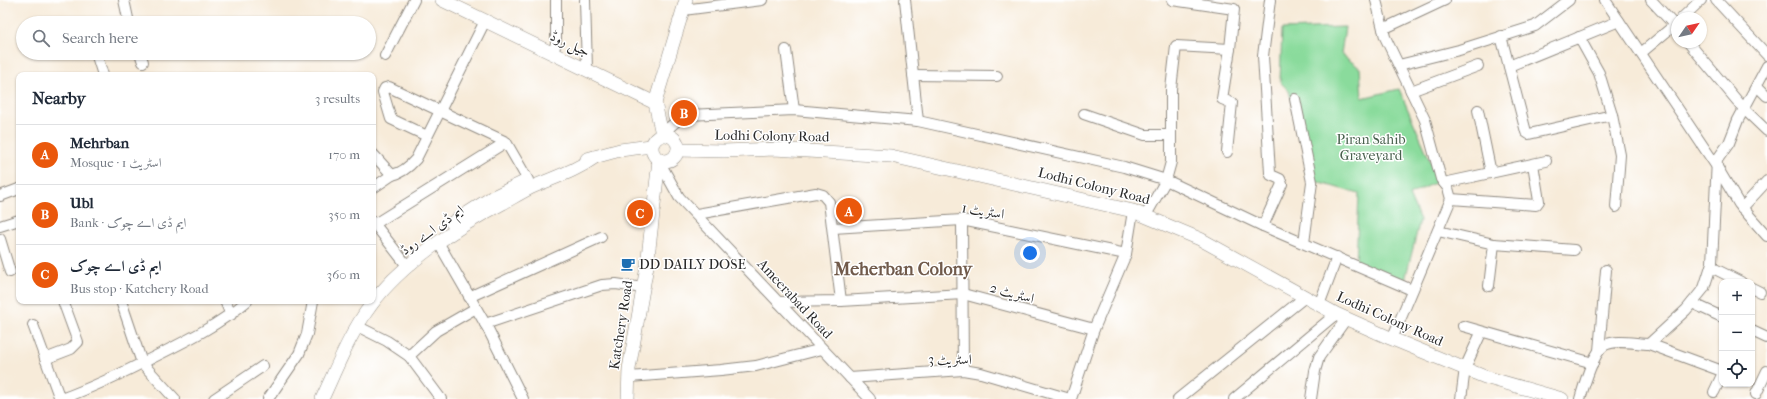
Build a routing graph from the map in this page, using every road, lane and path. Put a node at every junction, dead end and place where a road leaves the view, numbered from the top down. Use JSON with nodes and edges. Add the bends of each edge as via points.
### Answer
{"nodes":[{"id":1,"x":124,"y":0,"type":"edge"},
{"id":2,"x":414,"y":0,"type":"edge"},
{"id":3,"x":442,"y":0,"type":"edge"},
{"id":4,"x":556,"y":0,"type":"edge"},
{"id":5,"x":585,"y":0,"type":"edge"},
{"id":6,"x":762,"y":0,"type":"edge"},
{"id":7,"x":905,"y":0,"type":"edge"},
{"id":8,"x":1172,"y":0,"type":"edge"},
{"id":9,"x":1270,"y":0,"type":"edge"},
{"id":10,"x":1376,"y":0,"type":"edge"},
{"id":11,"x":1445,"y":0,"type":"edge"},
{"id":12,"x":1569,"y":0,"type":"edge"},
{"id":13,"x":1605,"y":0,"type":"edge"},
{"id":14,"x":1651,"y":0,"type":"edge"},
{"id":15,"x":1701,"y":0,"type":"edge"},
{"id":16,"x":1716,"y":0,"type":"edge"},
{"id":17,"x":1216,"y":2,"type":"edge"},
{"id":18,"x":685,"y":5,"type":"edge"},
{"id":19,"x":1690,"y":12,"type":"edge"},
{"id":20,"x":127,"y":16,"type":"edge"},
{"id":21,"x":1671,"y":18,"type":"edge"},
{"id":22,"x":485,"y":21,"type":"junction"},
{"id":23,"x":1619,"y":21,"type":"junction"},
{"id":24,"x":1383,"y":29,"type":"junction"},
{"id":25,"x":1671,"y":29,"type":"edge"},
{"id":26,"x":1501,"y":36,"type":"junction"},
{"id":27,"x":1580,"y":37,"type":"junction"},
{"id":28,"x":1693,"y":48,"type":"edge"},
{"id":29,"x":1230,"y":49,"type":"junction"},
{"id":30,"x":786,"y":50,"type":"dead end"},
{"id":31,"x":1641,"y":53,"type":"junction"},
{"id":32,"x":553,"y":54,"type":"junction"},
{"id":33,"x":1767,"y":55,"type":"edge"},
{"id":34,"x":385,"y":56,"type":"dead end"},
{"id":35,"x":98,"y":60,"type":"edge"},
{"id":36,"x":1399,"y":65,"type":"junction"},
{"id":37,"x":1478,"y":66,"type":"dead end"},
{"id":38,"x":1510,"y":66,"type":"junction"},
{"id":39,"x":1767,"y":66,"type":"edge"},
{"id":40,"x":586,"y":69,"type":"junction"},
{"id":41,"x":102,"y":72,"type":"edge"},
{"id":42,"x":913,"y":75,"type":"junction"},
{"id":43,"x":998,"y":76,"type":"dead end"},
{"id":44,"x":1757,"y":86,"type":"junction"},
{"id":45,"x":1411,"y":91,"type":"junction"},
{"id":46,"x":1767,"y":96,"type":"edge"},
{"id":47,"x":1294,"y":99,"type":"dead end"},
{"id":48,"x":656,"y":103,"type":"junction"},
{"id":49,"x":1744,"y":109,"type":"junction"},
{"id":50,"x":794,"y":110,"type":"junction"},
{"id":51,"x":1478,"y":110,"type":"dead end"},
{"id":52,"x":440,"y":112,"type":"junction"},
{"id":53,"x":1084,"y":114,"type":"dead end"},
{"id":54,"x":1612,"y":115,"type":"junction"},
{"id":55,"x":918,"y":121,"type":"junction"},
{"id":56,"x":1767,"y":131,"type":"edge"},
{"id":57,"x":662,"y":134,"type":"junction"},
{"id":58,"x":1171,"y":135,"type":"junction"},
{"id":59,"x":427,"y":136,"type":"junction"},
{"id":60,"x":506,"y":142,"type":"junction"},
{"id":61,"x":651,"y":146,"type":"junction"},
{"id":62,"x":678,"y":150,"type":"junction"},
{"id":63,"x":1227,"y":152,"type":"dead end"},
{"id":64,"x":376,"y":157,"type":"edge"},
{"id":65,"x":595,"y":157,"type":"junction"},
{"id":66,"x":659,"y":160,"type":"junction"},
{"id":67,"x":1546,"y":161,"type":"dead end"},
{"id":68,"x":1533,"y":164,"type":"junction"},
{"id":69,"x":1717,"y":167,"type":"junction"},
{"id":70,"x":1491,"y":173,"type":"junction"},
{"id":71,"x":392,"y":175,"type":"junction"},
{"id":72,"x":528,"y":180,"type":"junction"},
{"id":73,"x":1166,"y":180,"type":"junction"},
{"id":74,"x":1767,"y":181,"type":"edge"},
{"id":75,"x":1444,"y":182,"type":"junction"},
{"id":76,"x":376,"y":186,"type":"edge"},
{"id":77,"x":16,"y":190,"type":"edge"},
{"id":78,"x":0,"y":196,"type":"edge"},
{"id":79,"x":1451,"y":199,"type":"junction"},
{"id":80,"x":1616,"y":207,"type":"dead end"},
{"id":81,"x":1742,"y":208,"type":"junction"},
{"id":82,"x":1139,"y":213,"type":"junction"},
{"id":83,"x":697,"y":214,"type":"junction"},
{"id":84,"x":962,"y":220,"type":"junction"},
{"id":85,"x":16,"y":221,"type":"edge"},
{"id":86,"x":376,"y":222,"type":"edge"},
{"id":87,"x":0,"y":226,"type":"edge"},
{"id":88,"x":1263,"y":226,"type":"junction"},
{"id":89,"x":376,"y":228,"type":"edge"},
{"id":90,"x":833,"y":228,"type":"junction"},
{"id":91,"x":1438,"y":231,"type":"junction"},
{"id":92,"x":1767,"y":236,"type":"edge"},
{"id":93,"x":601,"y":237,"type":"dead end"},
{"id":94,"x":0,"y":239,"type":"edge"},
{"id":95,"x":438,"y":242,"type":"junction"},
{"id":96,"x":1304,"y":243,"type":"junction"},
{"id":97,"x":1494,"y":244,"type":"junction"},
{"id":98,"x":1574,"y":250,"type":"dead end"},
{"id":99,"x":1126,"y":254,"type":"junction"},
{"id":100,"x":1337,"y":257,"type":"junction"},
{"id":101,"x":405,"y":264,"type":"junction"},
{"id":102,"x":1711,"y":267,"type":"junction"},
{"id":103,"x":1606,"y":270,"type":"dead end"},
{"id":104,"x":10,"y":272,"type":"dead end"},
{"id":105,"x":1735,"y":279,"type":"edge"},
{"id":106,"x":1489,"y":286,"type":"dead end"},
{"id":107,"x":376,"y":288,"type":"edge"},
{"id":108,"x":643,"y":288,"type":"junction"},
{"id":109,"x":1412,"y":290,"type":"junction"},
{"id":110,"x":963,"y":294,"type":"junction"},
{"id":111,"x":469,"y":297,"type":"junction"},
{"id":112,"x":1305,"y":297,"type":"junction"},
{"id":113,"x":376,"y":298,"type":"edge"},
{"id":114,"x":841,"y":301,"type":"junction"},
{"id":115,"x":778,"y":302,"type":"junction"},
{"id":116,"x":1692,"y":303,"type":"junction"},
{"id":117,"x":63,"y":304,"type":"edge"},
{"id":118,"x":122,"y":304,"type":"edge"},
{"id":119,"x":226,"y":304,"type":"edge"},
{"id":120,"x":244,"y":304,"type":"edge"},
{"id":121,"x":312,"y":304,"type":"edge"},
{"id":122,"x":361,"y":304,"type":"edge"},
{"id":123,"x":371,"y":304,"type":"edge"},
{"id":124,"x":1319,"y":305,"type":"junction"},
{"id":125,"x":476,"y":308,"type":"junction"},
{"id":126,"x":231,"y":315,"type":"junction"},
{"id":127,"x":1719,"y":316,"type":"edge"},
{"id":128,"x":1341,"y":317,"type":"junction"},
{"id":129,"x":486,"y":324,"type":"junction"},
{"id":130,"x":33,"y":325,"type":"dead end"},
{"id":131,"x":357,"y":326,"type":"junction"},
{"id":132,"x":1463,"y":326,"type":"dead end"},
{"id":133,"x":1094,"y":329,"type":"junction"},
{"id":134,"x":1755,"y":332,"type":"edge"},
{"id":135,"x":1481,"y":333,"type":"junction"},
{"id":136,"x":1767,"y":338,"type":"edge"},
{"id":137,"x":1392,"y":339,"type":"junction"},
{"id":138,"x":1649,"y":344,"type":"junction"},
{"id":139,"x":822,"y":349,"type":"junction"},
{"id":140,"x":1599,"y":351,"type":"junction"},
{"id":141,"x":409,"y":356,"type":"junction"},
{"id":142,"x":45,"y":359,"type":"junction"},
{"id":143,"x":142,"y":363,"type":"junction"},
{"id":144,"x":1593,"y":363,"type":"junction"},
{"id":145,"x":263,"y":366,"type":"dead end"},
{"id":146,"x":1465,"y":368,"type":"junction"},
{"id":147,"x":963,"y":370,"type":"junction"},
{"id":148,"x":1719,"y":370,"type":"edge"},
{"id":149,"x":1767,"y":371,"type":"edge"},
{"id":150,"x":629,"y":377,"type":"junction"},
{"id":151,"x":850,"y":378,"type":"junction"},
{"id":152,"x":1719,"y":381,"type":"edge"},
{"id":153,"x":1714,"y":392,"type":"dead end"},
{"id":154,"x":1756,"y":394,"type":"dead end"},
{"id":155,"x":61,"y":399,"type":"edge"},
{"id":156,"x":175,"y":399,"type":"edge"},
{"id":157,"x":214,"y":399,"type":"edge"},
{"id":158,"x":268,"y":399,"type":"edge"},
{"id":159,"x":312,"y":399,"type":"edge"},
{"id":160,"x":322,"y":399,"type":"edge"},
{"id":161,"x":441,"y":399,"type":"edge"},
{"id":162,"x":523,"y":399,"type":"edge"},
{"id":163,"x":628,"y":399,"type":"edge"},
{"id":164,"x":870,"y":399,"type":"edge"},
{"id":165,"x":1071,"y":399,"type":"edge"},
{"id":166,"x":1178,"y":399,"type":"edge"},
{"id":167,"x":1234,"y":399,"type":"edge"},
{"id":168,"x":1311,"y":399,"type":"edge"},
{"id":169,"x":1460,"y":399,"type":"edge"},
{"id":170,"x":1562,"y":399,"type":"edge"},
{"id":171,"x":1580,"y":399,"type":"edge"}],
"edges":[{"from":1,"to":20,"type":"street"},
{"from":2,"to":34,"type":"street"},
{"from":3,"to":22,"type":"main road","name":"جیل روڈ"},
{"from":4,"to":32,"type":"street","via":[[556,43]]},
{"from":5,"to":40,"type":"street"},
{"from":6,"to":18,"type":"street"},
{"from":7,"to":42,"type":"street"},
{"from":8,"to":17,"type":"street"},
{"from":9,"to":88,"type":"street","via":[[1263,56],[1270,172],[1271,176],[1280,180],[1282,184]]},
{"from":10,"to":24,"type":"street"},
{"from":11,"to":24,"type":"street"},
{"from":12,"to":26,"type":"street","via":[[1534,26]]},
{"from":13,"to":23,"type":"street"},
{"from":14,"to":21,"type":"street"},
{"from":15,"to":19,"type":"street"},
{"from":16,"to":33,"type":"street"},
{"from":17,"to":29,"type":"street","via":[[1234,8]]},
{"from":18,"to":48,"type":"main road"},
{"from":22,"to":32,"type":"main road","name":"جیل روڈ"},
{"from":22,"to":52,"type":"street"},
{"from":23,"to":27,"type":"street"},
{"from":23,"to":31,"type":"street"},
{"from":24,"to":36,"type":"street"},
{"from":25,"to":31,"type":"street"},
{"from":26,"to":36,"type":"street"},
{"from":26,"to":38,"type":"street"},
{"from":27,"to":38,"type":"street"},
{"from":27,"to":54,"type":"street","via":[[1598,73]]},
{"from":28,"to":49,"type":"street"},
{"from":29,"to":58,"type":"street","via":[[1176,46],[1171,89]]},
{"from":29,"to":63,"type":"street","via":[[1222,100],[1232,103]]},
{"from":30,"to":50,"type":"street"},
{"from":31,"to":69,"type":"street"},
{"from":32,"to":40,"type":"main road","name":"جیل روڈ"},
{"from":35,"to":41,"type":"street"},
{"from":36,"to":45,"type":"street"},
{"from":37,"to":45,"type":"street"},
{"from":38,"to":54,"type":"street","via":[[1526,132],[1529,134]]},
{"from":39,"to":44,"type":"street"},
{"from":40,"to":48,"type":"main road","name":"جیل روڈ"},
{"from":42,"to":43,"type":"street"},
{"from":42,"to":55,"type":"street"},
{"from":44,"to":46,"type":"street"},
{"from":44,"to":49,"type":"street"},
{"from":45,"to":75,"type":"street","via":[[1425,120]]},
{"from":47,"to":96,"type":"street","via":[[1312,182]]},
{"from":48,"to":57,"type":"main road"},
{"from":49,"to":56,"type":"street"},
{"from":49,"to":69,"type":"street","via":[[1729,143],[1717,160]]},
{"from":50,"to":55,"type":"street"},
{"from":50,"to":57,"type":"street","via":[[688,115],[681,117]]},
{"from":51,"to":70,"type":"street"},
{"from":52,"to":59,"type":"street"},
{"from":52,"to":59,"type":"street","via":[[389,87],[385,88],[383,92],[390,118]]},
{"from":52,"to":60,"type":"street"},
{"from":53,"to":58,"type":"street","via":[[1145,135]]},
{"from":54,"to":80,"type":"street","via":[[1620,154]]},
{"from":55,"to":73,"type":"street","via":[[1124,167]]},
{"from":57,"to":61,"type":"main road","via":[[656,137]]},
{"from":57,"to":62,"type":"main road","via":[[673,137]]},
{"from":58,"to":73,"type":"street","via":[[1171,162]]},
{"from":59,"to":71,"type":"street","via":[[410,166]]},
{"from":60,"to":72,"type":"street"},
{"from":60,"to":86,"type":"street"},
{"from":61,"to":65,"type":"main road","name":"ایم ڈی اے روڈ","via":[[620,150]]},
{"from":61,"to":66,"type":"main road","via":[[654,156]]},
{"from":62,"to":66,"type":"main road","via":[[672,159]]},
{"from":62,"to":82,"type":"main road","name":"Lodhi Colony Road","via":[[774,149],[891,156]]},
{"from":64,"to":71,"type":"street"},
{"from":65,"to":72,"type":"main road","name":"ایم ڈی اے روڈ","via":[[575,161]]},
{"from":65,"to":95,"type":"main road","name":"ایم ڈی اے روڈ","via":[[579,169],[533,187],[496,206]]},
{"from":66,"to":83,"type":"street","name":"Ameerabad Road","via":[[679,197]]},
{"from":66,"to":108,"type":"main road","name":"Katchery Road"},
{"from":67,"to":68,"type":"street"},
{"from":68,"to":70,"type":"street"},
{"from":68,"to":79,"type":"street","via":[[1539,201],[1536,206]]},
{"from":69,"to":81,"type":"street"},
{"from":69,"to":102,"type":"street"},
{"from":70,"to":75,"type":"street"},
{"from":71,"to":76,"type":"street"},
{"from":72,"to":101,"type":"main road","name":"ایم ڈی اے روڈ","via":[[494,197],[447,227]]},
{"from":73,"to":82,"type":"street"},
{"from":73,"to":88,"type":"street"},
{"from":74,"to":81,"type":"street"},
{"from":75,"to":79,"type":"street"},
{"from":77,"to":78,"type":"street"},
{"from":79,"to":91,"type":"street"},
{"from":81,"to":92,"type":"street"},
{"from":82,"to":99,"type":"street"},
{"from":82,"to":112,"type":"main road","name":"Lodhi Colony Road","via":[[1200,239]]},
{"from":83,"to":90,"type":"street","via":[[819,193],[829,202]]},
{"from":83,"to":115,"type":"street","name":"Ameerabad Road"},
{"from":84,"to":90,"type":"street","name":"اسٹریٹ 1"},
{"from":84,"to":99,"type":"street","name":"اسٹریٹ 1"},
{"from":84,"to":110,"type":"street"},
{"from":85,"to":87,"type":"street"},
{"from":88,"to":96,"type":"street"},
{"from":89,"to":101,"type":"street"},
{"from":90,"to":114,"type":"street"},
{"from":91,"to":97,"type":"street"},
{"from":91,"to":109,"type":"street"},
{"from":93,"to":111,"type":"street"},
{"from":94,"to":104,"type":"street"},
{"from":95,"to":101,"type":"main road","name":"ایم ڈی اے روڈ"},
{"from":95,"to":111,"type":"street"},
{"from":96,"to":100,"type":"street"},
{"from":97,"to":98,"type":"street"},
{"from":97,"to":106,"type":"street"},
{"from":99,"to":133,"type":"street"},
{"from":100,"to":109,"type":"street"},
{"from":100,"to":124,"type":"street"},
{"from":101,"to":107,"type":"main road","name":"ایم ڈی اے روڈ"},
{"from":101,"to":113,"type":"main road","name":"ایم ڈی اے روڈ"},
{"from":102,"to":105,"type":"street"},
{"from":102,"to":116,"type":"street","via":[[1704,288]]},
{"from":103,"to":140,"type":"street"},
{"from":108,"to":129,"type":"street","via":[[616,284],[602,285]]},
{"from":108,"to":150,"type":"main road","name":"Katchery Road"},
{"from":109,"to":137,"type":"street"},
{"from":110,"to":114,"type":"street","name":"اسٹریٹ 2"},
{"from":110,"to":133,"type":"street","name":"اسٹریٹ 2"},
{"from":110,"to":147,"type":"street"},
{"from":111,"to":125,"type":"street"},
{"from":112,"to":124,"type":"main road","name":"Lodhi Colony Road"},
{"from":112,"to":166,"type":"street"},
{"from":114,"to":115,"type":"street","name":"اسٹریٹ 2"},
{"from":115,"to":139,"type":"street","name":"Ameerabad Road"},
{"from":116,"to":127,"type":"street"},
{"from":116,"to":138,"type":"street"},
{"from":117,"to":142,"type":"street","via":[[78,342],[71,349]]},
{"from":118,"to":143,"type":"street"},
{"from":119,"to":126,"type":"street"},
{"from":120,"to":126,"type":"street"},
{"from":121,"to":158,"type":"street","via":[[307,334],[299,354]]},
{"from":122,"to":159,"type":"main road","via":[[349,321]]},
{"from":123,"to":131,"type":"main road","name":"ایم ڈی اے روڈ"},
{"from":124,"to":128,"type":"main road","name":"Lodhi Colony Road"},
{"from":125,"to":129,"type":"street"},
{"from":125,"to":141,"type":"street","via":[[436,331]]},
{"from":126,"to":143,"type":"street"},
{"from":128,"to":137,"type":"main road","name":"Lodhi Colony Road"},
{"from":128,"to":167,"type":"street"},
{"from":128,"to":168,"type":"street","via":[[1319,357]]},
{"from":129,"to":162,"type":"street"},
{"from":130,"to":142,"type":"street"},
{"from":131,"to":141,"type":"street"},
{"from":131,"to":160,"type":"main road","name":"ایم ڈی اے روڈ"},
{"from":132,"to":135,"type":"street"},
{"from":133,"to":165,"type":"street"},
{"from":134,"to":136,"type":"street"},
{"from":135,"to":144,"type":"street"},
{"from":135,"to":146,"type":"street"},
{"from":137,"to":146,"type":"main road","name":"Lodhi Colony Road"},
{"from":138,"to":140,"type":"street","via":[[1618,342],[1605,345]]},
{"from":138,"to":148,"type":"street"},
{"from":139,"to":150,"type":"street","via":[[756,366]]},
{"from":139,"to":151,"type":"street","name":"Ameerabad Road"},
{"from":140,"to":144,"type":"street"},
{"from":141,"to":161,"type":"street"},
{"from":142,"to":155,"type":"street"},
{"from":143,"to":155,"type":"street"},
{"from":143,"to":156,"type":"street"},
{"from":144,"to":171,"type":"street"},
{"from":145,"to":157,"type":"street"},
{"from":146,"to":169,"type":"street"},
{"from":146,"to":170,"type":"main road","name":"Lodhi Colony Road","via":[[1485,377]]},
{"from":147,"to":151,"type":"street","name":"اسٹریٹ 3"},
{"from":147,"to":165,"type":"street","name":"اسٹریٹ 3"},
{"from":149,"to":154,"type":"street"},
{"from":150,"to":163,"type":"main road","name":"Katchery Road"},
{"from":151,"to":164,"type":"street","name":"Ameerabad Road"},
{"from":152,"to":153,"type":"street"}]}
